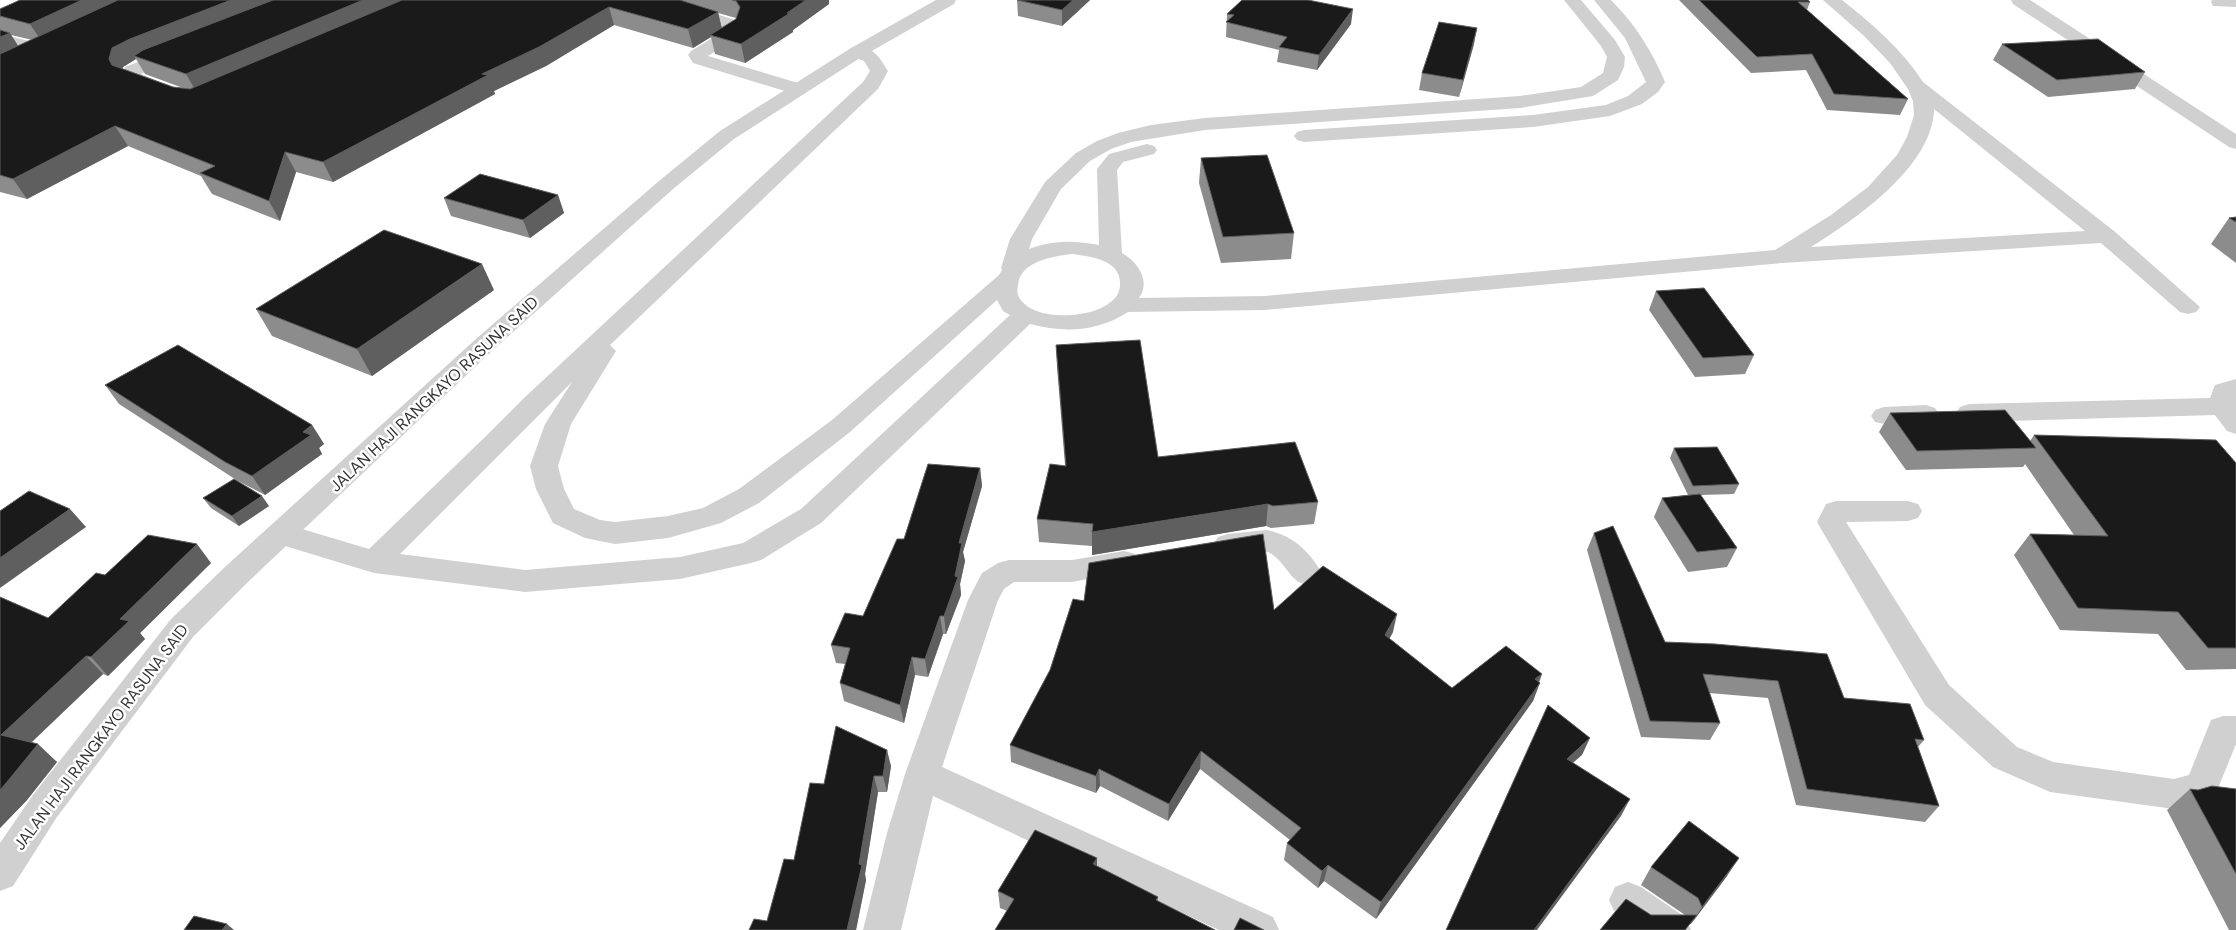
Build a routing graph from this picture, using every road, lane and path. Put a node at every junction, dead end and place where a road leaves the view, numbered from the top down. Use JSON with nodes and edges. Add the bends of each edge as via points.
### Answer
{"nodes":[{"id":1,"x":652,"y":0,"type":"edge"},
{"id":2,"x":948,"y":0,"type":"edge"},
{"id":3,"x":1572,"y":0,"type":"edge"},
{"id":4,"x":1602,"y":0,"type":"edge"},
{"id":5,"x":1832,"y":0,"type":"edge"},
{"id":6,"x":2019,"y":0,"type":"edge"},
{"id":7,"x":2219,"y":2,"type":"dead end"},
{"id":8,"x":2236,"y":2,"type":"edge"},
{"id":9,"x":718,"y":4,"type":"dead end"},
{"id":10,"x":701,"y":14,"type":"junction"},
{"id":11,"x":0,"y":39,"type":"edge"},
{"id":12,"x":191,"y":46,"type":"edge"},
{"id":13,"x":857,"y":52,"type":"junction"},
{"id":14,"x":1616,"y":57,"type":"junction"},
{"id":15,"x":1647,"y":59,"type":"junction"},
{"id":16,"x":18,"y":62,"type":"edge"},
{"id":17,"x":1914,"y":84,"type":"junction"},
{"id":18,"x":798,"y":89,"type":"junction"},
{"id":19,"x":173,"y":94,"type":"edge"},
{"id":20,"x":1520,"y":102,"type":"junction"},
{"id":21,"x":1533,"y":121,"type":"junction"},
{"id":22,"x":1287,"y":137,"type":"dead end"},
{"id":23,"x":1208,"y":142,"type":"dead end"},
{"id":24,"x":2236,"y":143,"type":"edge"},
{"id":25,"x":1839,"y":220,"type":"junction"},
{"id":26,"x":2106,"y":236,"type":"junction"},
{"id":27,"x":1875,"y":251,"type":"junction"},
{"id":28,"x":1111,"y":255,"type":"junction"},
{"id":29,"x":1781,"y":256,"type":"junction"},
{"id":30,"x":1009,"y":274,"type":"junction"},
{"id":31,"x":1124,"y":305,"type":"junction"},
{"id":32,"x":2188,"y":307,"type":"dead end"},
{"id":33,"x":628,"y":314,"type":"junction"},
{"id":34,"x":1026,"y":314,"type":"junction"},
{"id":35,"x":2231,"y":406,"type":"edge"},
{"id":36,"x":1884,"y":416,"type":"dead end"},
{"id":37,"x":1908,"y":511,"type":"dead end"},
{"id":38,"x":282,"y":534,"type":"junction"},
{"id":39,"x":1202,"y":548,"type":"edge"},
{"id":40,"x":1146,"y":558,"type":"edge"},
{"id":41,"x":374,"y":562,"type":"junction"},
{"id":42,"x":1308,"y":575,"type":"dead end"},
{"id":43,"x":2236,"y":730,"type":"edge"},
{"id":44,"x":922,"y":774,"type":"junction"},
{"id":45,"x":0,"y":874,"type":"edge"},
{"id":46,"x":1628,"y":900,"type":"edge"},
{"id":47,"x":882,"y":930,"type":"edge"},
{"id":48,"x":1260,"y":930,"type":"edge"},
{"id":49,"x":1672,"y":930,"type":"edge"}],
"edges":[{"from":1,"to":10,"type":"street"},
{"from":2,"to":13,"type":"street","name":"JALAN HAJI RANGKAYO RASUNA SAID"},
{"from":3,"to":14,"type":"street"},
{"from":4,"to":15,"type":"street","via":[[1622,21]]},
{"from":5,"to":17,"type":"street","via":[[1883,46]]},
{"from":6,"to":24,"type":"street"},
{"from":7,"to":8,"type":"street"},
{"from":9,"to":10,"type":"street"},
{"from":10,"to":18,"type":"street","via":[[734,28],[732,33],[697,55],[699,59]]},
{"from":11,"to":16,"type":"street","via":[[50,47]]},
{"from":12,"to":19,"type":"street","via":[[132,71],[131,78]]},
{"from":13,"to":18,"type":"street","name":"JALAN HAJI RANGKAYO RASUNA SAID"},
{"from":13,"to":33,"type":"street","via":[[871,58],[879,71],[871,85]]},
{"from":14,"to":15,"type":"street"},
{"from":14,"to":20,"type":"street","via":[[1611,76],[1586,92]]},
{"from":15,"to":21,"type":"street","via":[[1656,82],[1636,100],[1610,110]]},
{"from":17,"to":25,"type":"street","via":[[1923,102],[1924,120],[1911,150],[1873,195]]},
{"from":17,"to":26,"type":"street"},
{"from":18,"to":38,"type":"street","name":"JALAN HAJI RANGKAYO RASUNA SAID","via":[[727,135],[666,185],[486,343]]},
{"from":20,"to":21,"type":"street"},
{"from":20,"to":30,"type":"street","via":[[1204,124],[1125,136],[1083,157],[1052,186],[1021,239]]},
{"from":21,"to":22,"type":"street"},
{"from":23,"to":28,"type":"street","via":[[1137,151],[1116,158],[1107,169]]},
{"from":25,"to":27,"type":"street"},
{"from":25,"to":29,"type":"street"},
{"from":26,"to":27,"type":"street"},
{"from":26,"to":32,"type":"street"},
{"from":27,"to":29,"type":"street"},
{"from":28,"to":30,"type":"street","via":[[1086,248],[1057,248],[1031,255]]},
{"from":28,"to":31,"type":"street","via":[[1125,264],[1132,276],[1132,293]]},
{"from":29,"to":31,"type":"street","via":[[1264,303]]},
{"from":30,"to":33,"type":"street","via":[[841,426],[748,496],[711,516],[668,527],[615,533],[595,530],[564,516],[550,489],[544,466],[558,424]]},
{"from":30,"to":34,"type":"street","via":[[1007,297]]},
{"from":31,"to":34,"type":"street","via":[[1103,318],[1074,324],[1045,321]]},
{"from":33,"to":41,"type":"street"},
{"from":34,"to":41,"type":"street","via":[[811,516],[751,552],[680,568],[525,580]]},
{"from":35,"to":36,"type":"street"},
{"from":37,"to":43,"type":"street","via":[[1836,511],[1831,522],[1937,695],[2005,757],[2050,777],[2174,794],[2202,788],[2222,730]]},
{"from":38,"to":41,"type":"street"},
{"from":38,"to":45,"type":"street","name":"JALAN HAJI RANGKAYO RASUNA SAID","via":[[182,628],[45,806]]},
{"from":39,"to":42,"type":"street","via":[[1266,539],[1289,550]]},
{"from":40,"to":44,"type":"street","via":[[1072,571],[1009,571],[993,581],[983,600]]},
{"from":44,"to":47,"type":"street"},
{"from":44,"to":48,"type":"street"},
{"from":46,"to":49,"type":"street"}]}
